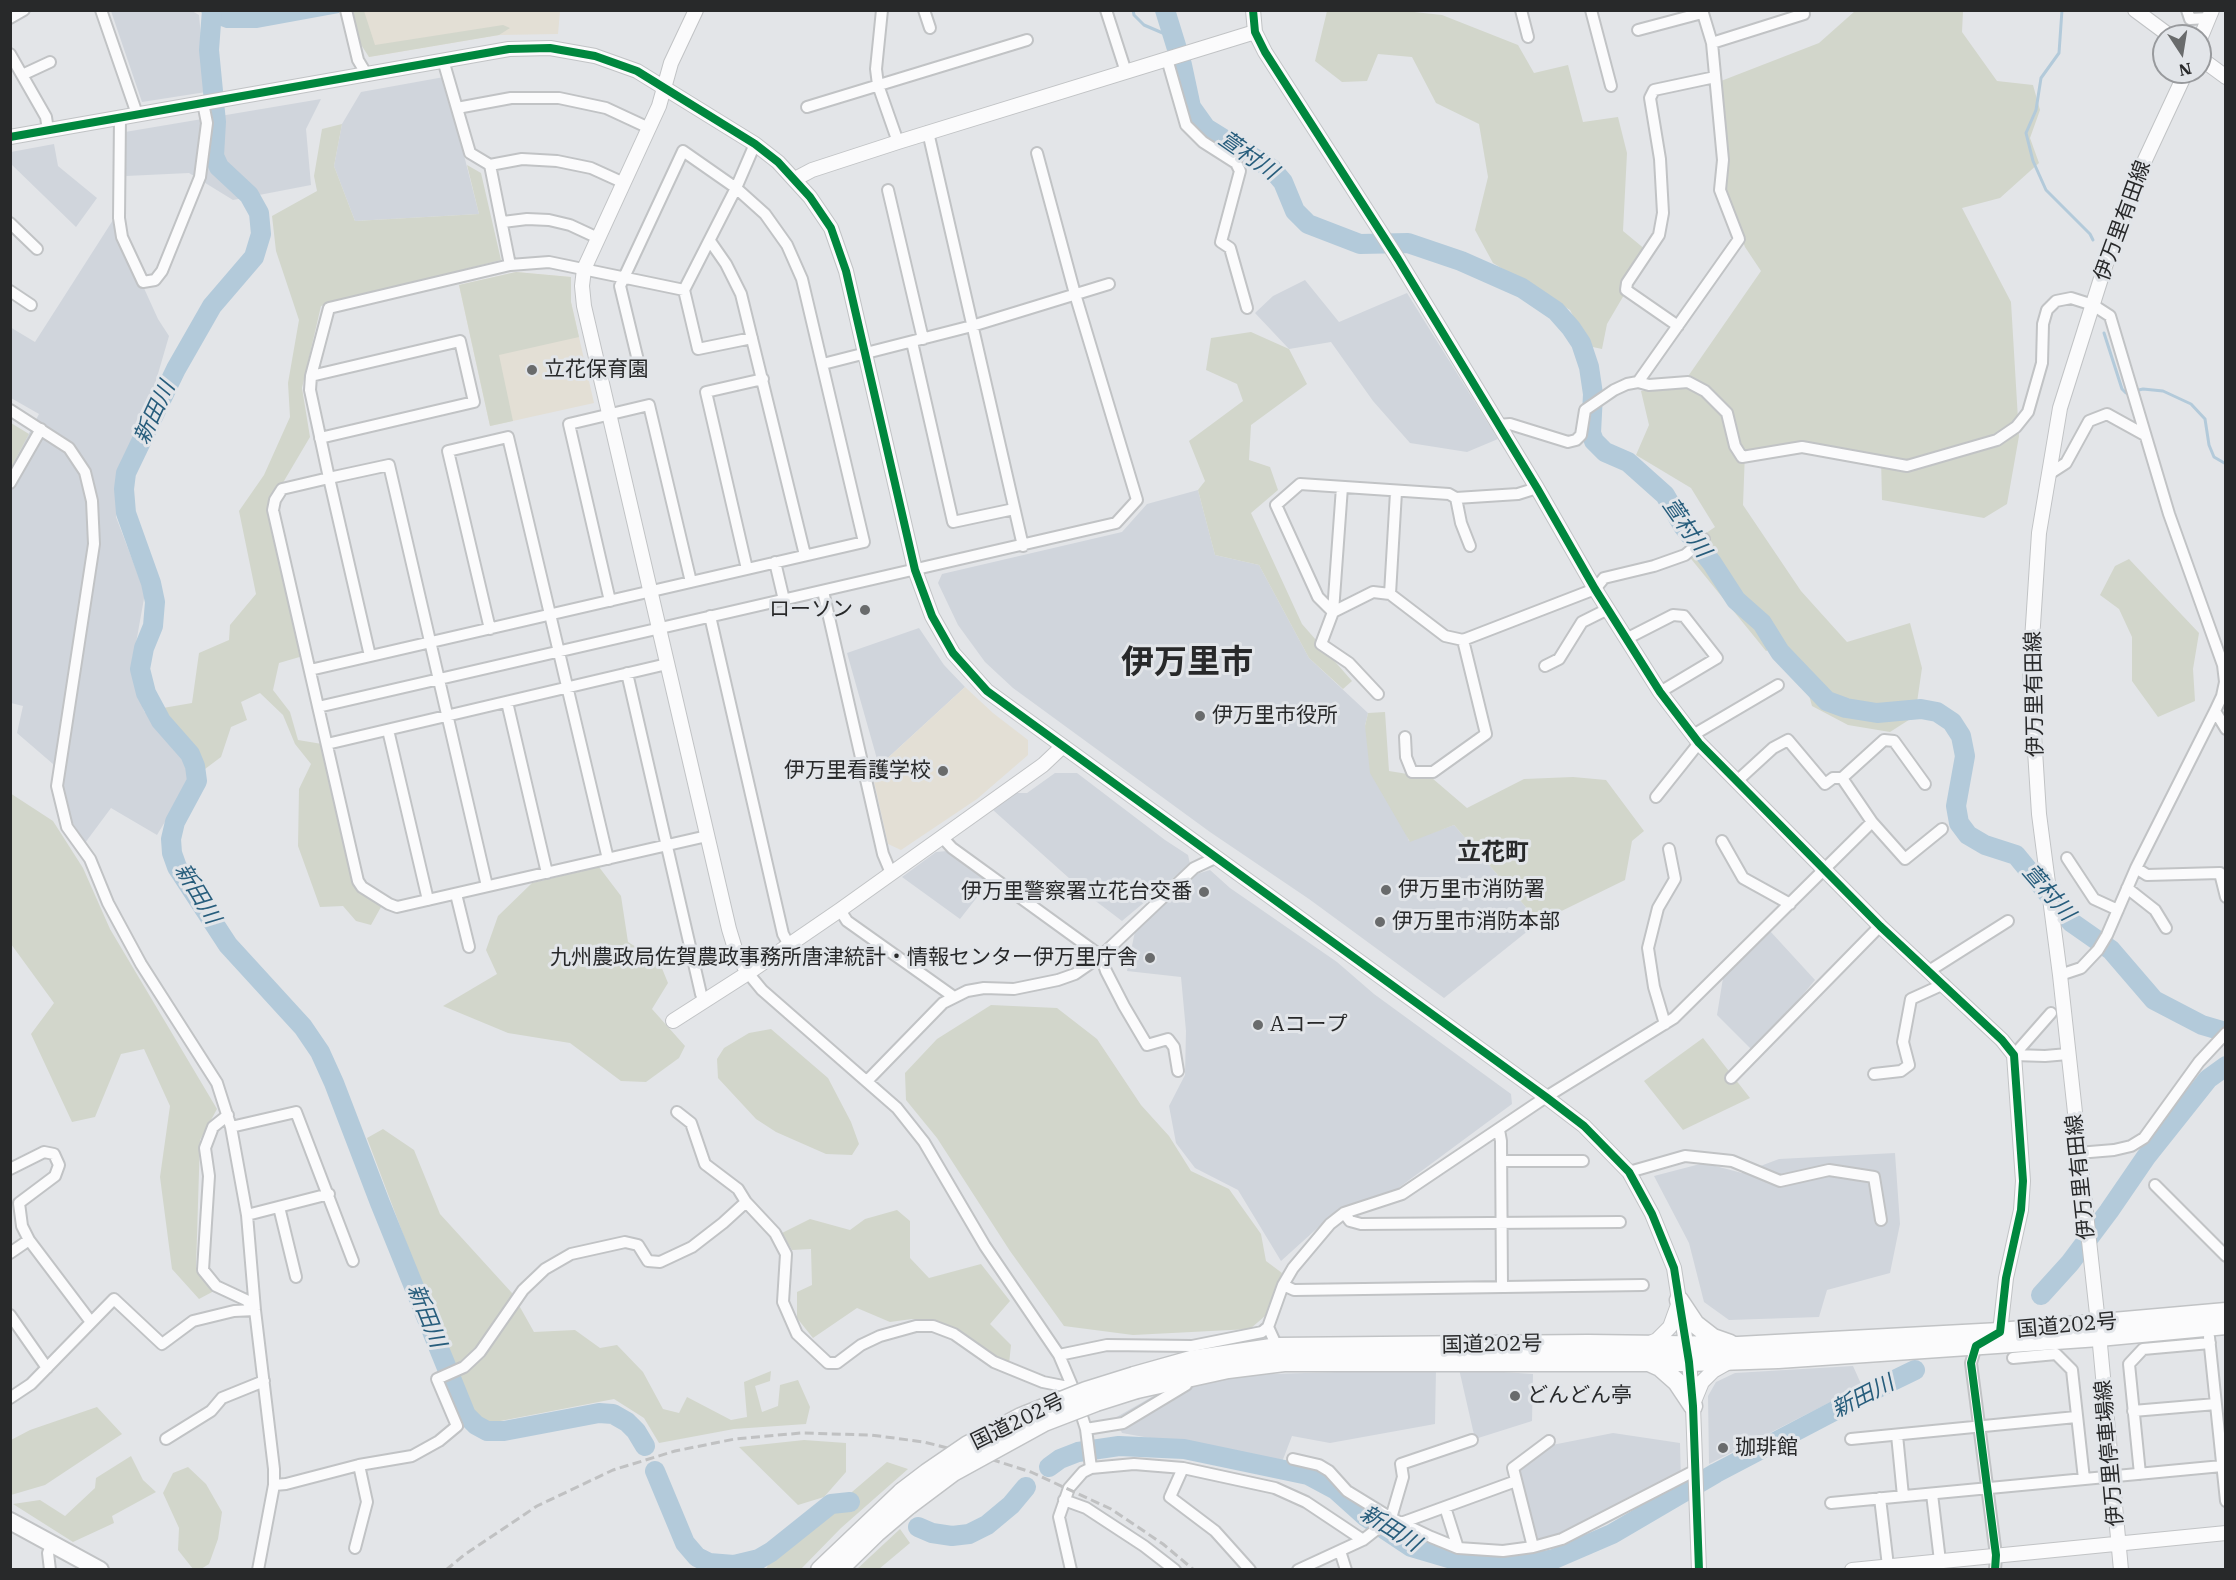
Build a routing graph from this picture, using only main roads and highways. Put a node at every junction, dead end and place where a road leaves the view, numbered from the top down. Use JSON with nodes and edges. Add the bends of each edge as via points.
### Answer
{"nodes":[{"id":1,"x":1679,"y":1300,"type":"road end"},
{"id":2,"x":2226,"y":1311,"type":"edge"},
{"id":3,"x":2099,"y":1330,"type":"junction"},
{"id":4,"x":2215,"y":1332,"type":"edge"},
{"id":5,"x":1734,"y":1353,"type":"junction"},
{"id":6,"x":1281,"y":1354,"type":"junction"},
{"id":7,"x":1646,"y":1354,"type":"junction"},
{"id":8,"x":1136,"y":1382,"type":"junction"},
{"id":9,"x":1693,"y":1406,"type":"road end"},
{"id":10,"x":905,"y":1499,"type":"junction"},
{"id":11,"x":10,"y":1521,"type":"edge"},
{"id":12,"x":100,"y":1569,"type":"edge"},
{"id":13,"x":820,"y":1569,"type":"edge"},
{"id":14,"x":838,"y":1569,"type":"edge"}],
"edges":[{"from":1,"to":5,"type":"highway","via":[[1695,1324]]},
{"from":2,"to":3,"type":"highway","name":"国道202号"},
{"from":3,"to":4,"type":"highway","name":"国道202号"},
{"from":3,"to":5,"type":"highway","name":"国道202号","via":[[2000,1332]]},
{"from":3,"to":5,"type":"highway","name":"国道202号","via":[[1977,1346]]},
{"from":5,"to":7,"type":"highway","name":"国道202号"},
{"from":6,"to":7,"type":"highway","name":"国道202号"},
{"from":6,"to":8,"type":"highway","name":"国道202号","via":[[1247,1366],[1185,1378]]},
{"from":6,"to":8,"type":"highway","name":"国道202号","via":[[1192,1353]]},
{"from":7,"to":9,"type":"highway","via":[[1677,1382]]},
{"from":8,"to":10,"type":"highway","name":"国道202号","bridge":true,"via":[[1044,1422]]},
{"from":10,"to":13,"type":"highway","name":"国道202号"},
{"from":10,"to":14,"type":"highway","name":"国道202号"},
{"from":11,"to":12,"type":"main road"}]}
